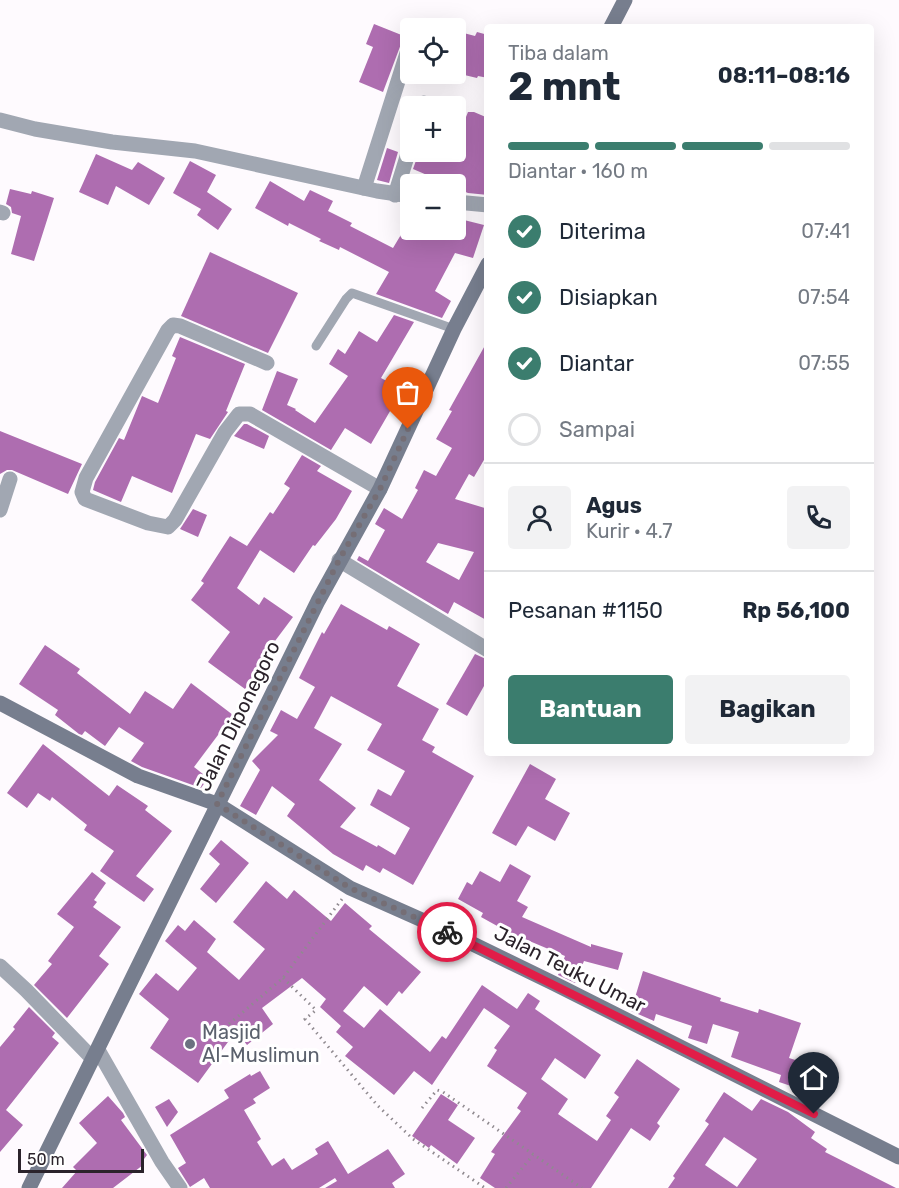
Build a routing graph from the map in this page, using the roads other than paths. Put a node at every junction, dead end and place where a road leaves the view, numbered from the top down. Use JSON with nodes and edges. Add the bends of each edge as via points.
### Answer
{"nodes":[{"id":1,"x":625,"y":0,"type":"edge"},
{"id":2,"x":613,"y":24,"type":"edge"},
{"id":3,"x":400,"y":72,"type":"edge"},
{"id":4,"x":0,"y":120,"type":"edge"},
{"id":5,"x":405,"y":162,"type":"edge"},
{"id":6,"x":364,"y":188,"type":"junction"},
{"id":7,"x":395,"y":195,"type":"junction"},
{"id":8,"x":400,"y":195,"type":"edge"},
{"id":9,"x":466,"y":203,"type":"edge"},
{"id":10,"x":484,"y":205,"type":"edge"},
{"id":11,"x":484,"y":272,"type":"edge"},
{"id":12,"x":454,"y":329,"type":"junction"},
{"id":13,"x":316,"y":346,"type":"dead end"},
{"id":14,"x":267,"y":363,"type":"dead end"},
{"id":15,"x":10,"y":479,"type":"dead end"},
{"id":16,"x":380,"y":489,"type":"junction"},
{"id":17,"x":0,"y":510,"type":"edge"},
{"id":18,"x":339,"y":560,"type":"junction"},
{"id":19,"x":484,"y":648,"type":"edge"},
{"id":20,"x":0,"y":703,"type":"edge"},
{"id":21,"x":217,"y":804,"type":"junction"},
{"id":22,"x":0,"y":966,"type":"edge"},
{"id":23,"x":96,"y":1055,"type":"junction"},
{"id":24,"x":899,"y":1157,"type":"edge"},
{"id":25,"x":29,"y":1188,"type":"edge"},
{"id":26,"x":180,"y":1188,"type":"edge"}],
"edges":[{"from":1,"to":2,"type":"street"},
{"from":3,"to":6,"type":"street"},
{"from":4,"to":6,"type":"street","via":[[112,142],[195,151]]},
{"from":5,"to":7,"type":"street"},
{"from":6,"to":7,"type":"street"},
{"from":7,"to":8,"type":"street"},
{"from":9,"to":10,"type":"street"},
{"from":11,"to":12,"type":"street","name":"Jalan Diponegoro"},
{"from":12,"to":13,"type":"lane","via":[[352,293]]},
{"from":12,"to":16,"type":"street","name":"Jalan Diponegoro"},
{"from":14,"to":16,"type":"street","via":[[173,326],[86,478],[82,492],[85,500],[148,523],[168,526],[239,414],[250,414]]},
{"from":15,"to":17,"type":"street"},
{"from":16,"to":18,"type":"street","name":"Jalan Diponegoro"},
{"from":18,"to":19,"type":"street"},
{"from":18,"to":21,"type":"street","name":"Jalan Diponegoro"},
{"from":20,"to":21,"type":"street","name":"Jalan Teuku Umar","via":[[138,776]]},
{"from":21,"to":23,"type":"street","name":"Jalan Diponegoro"},
{"from":21,"to":24,"type":"street","name":"Jalan Teuku Umar","via":[[350,888],[522,968]]},
{"from":22,"to":23,"type":"street"},
{"from":23,"to":25,"type":"street","name":"Jalan Diponegoro"},
{"from":23,"to":26,"type":"street"}]}
